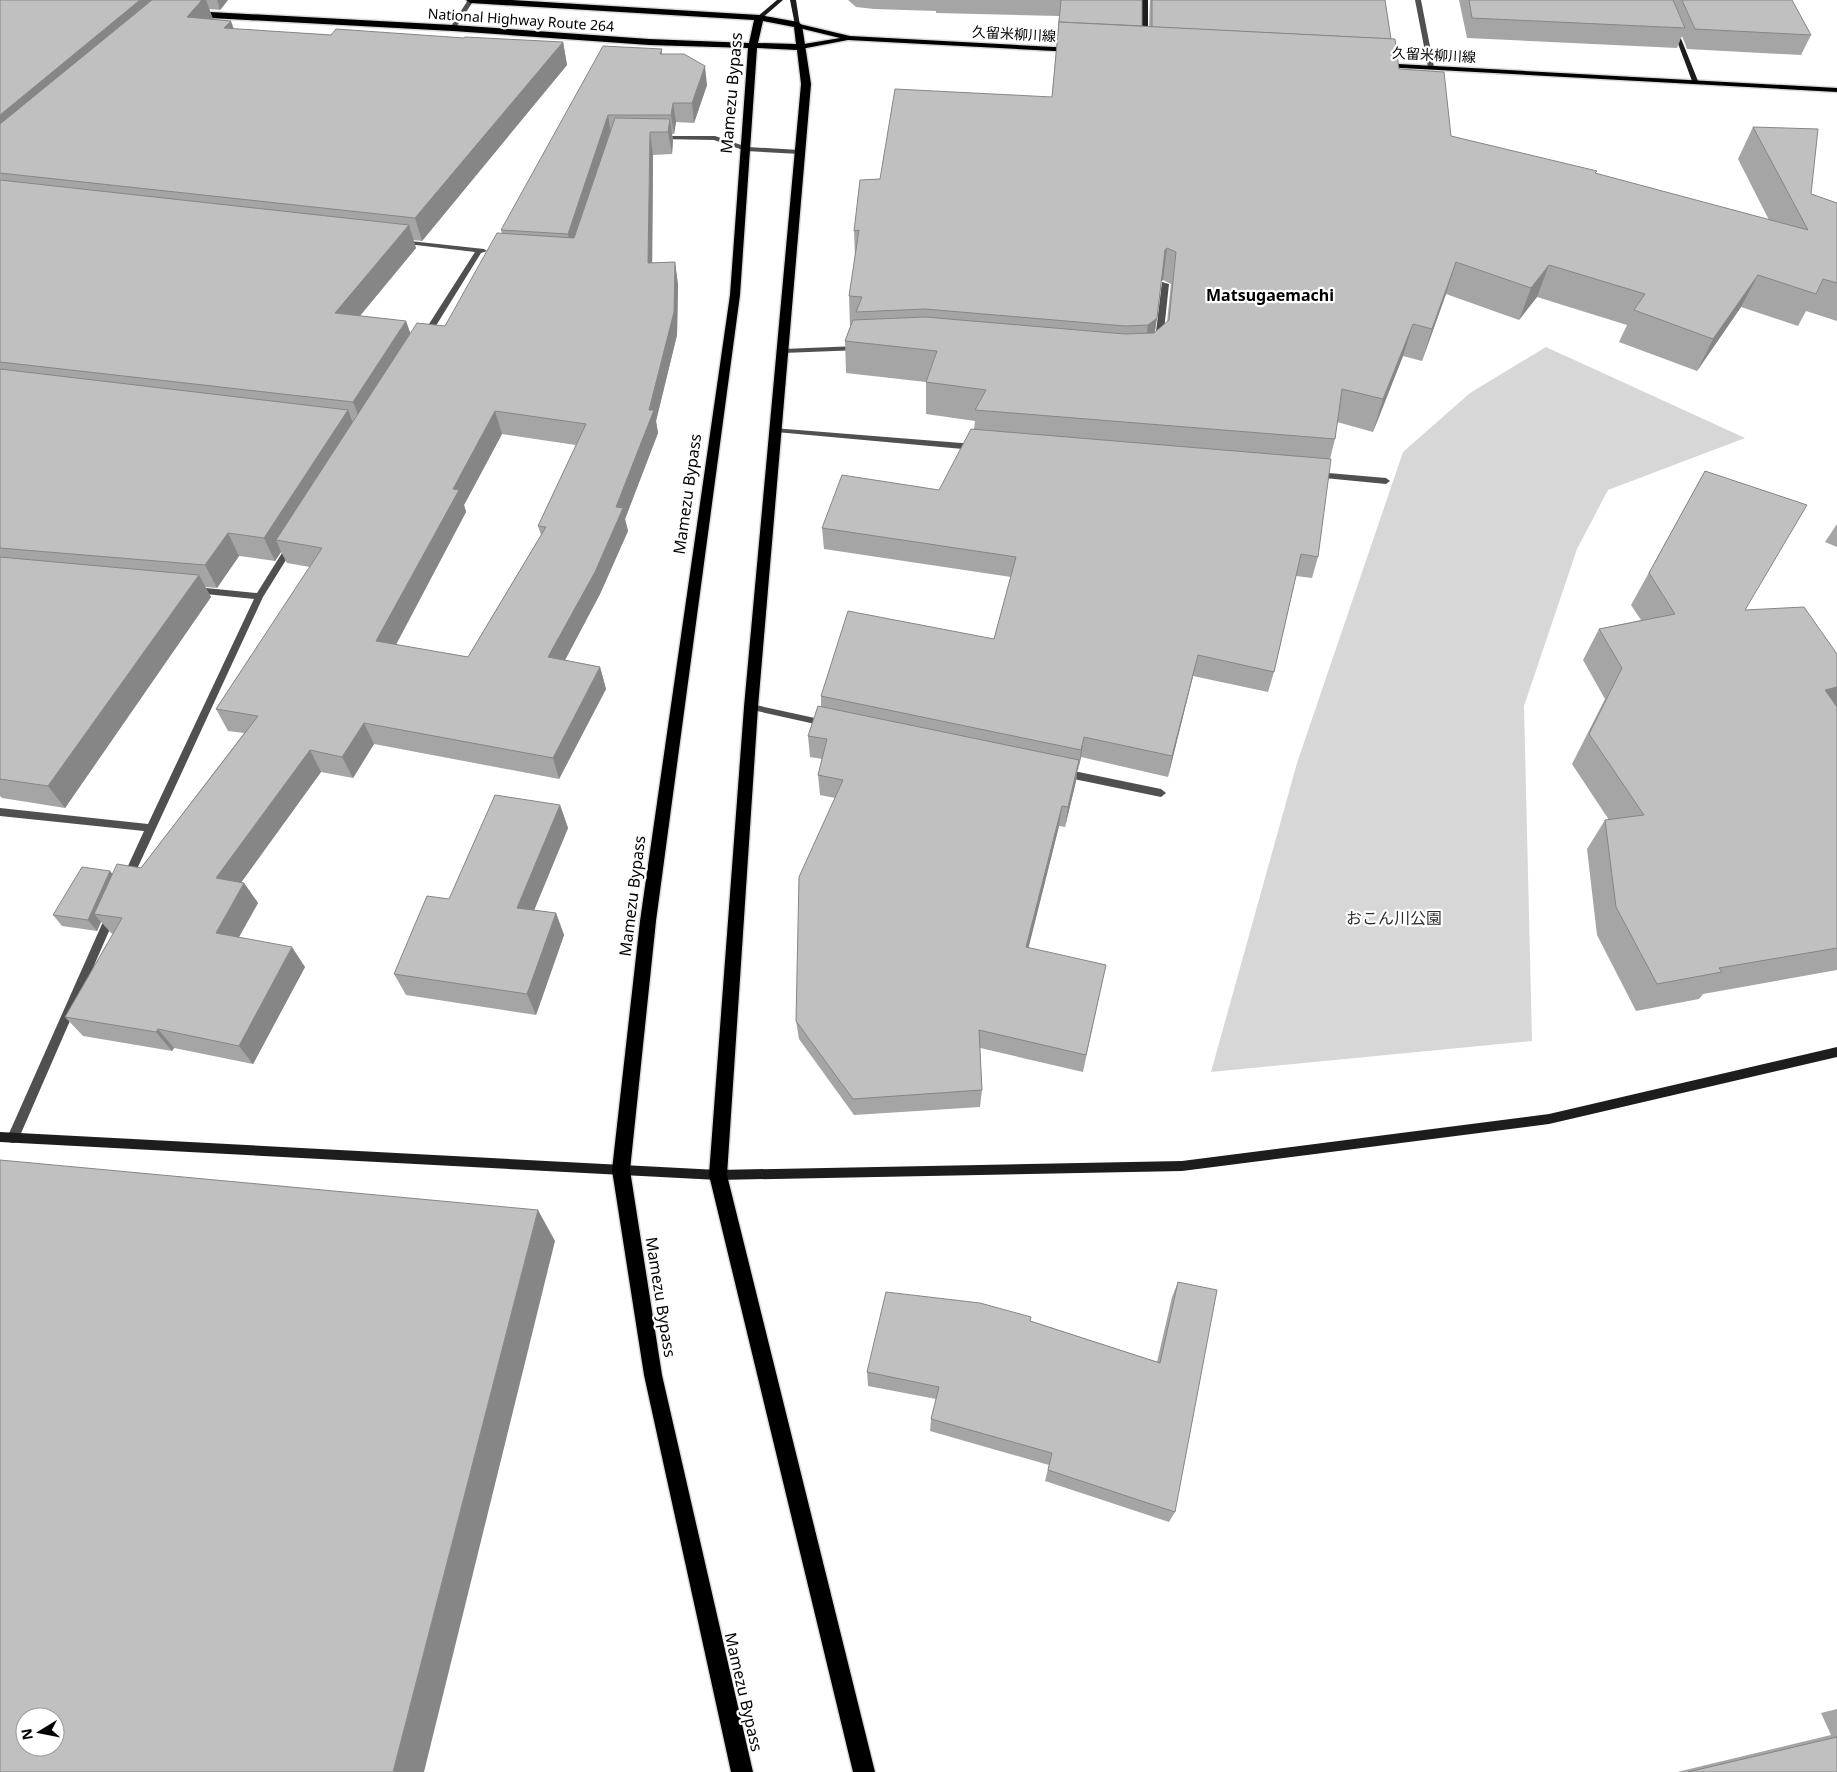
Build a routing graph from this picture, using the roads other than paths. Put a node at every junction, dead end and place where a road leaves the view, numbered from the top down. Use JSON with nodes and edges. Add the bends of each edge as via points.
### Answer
{"nodes":[{"id":1,"x":471,"y":0,"type":"edge"},
{"id":2,"x":780,"y":0,"type":"edge"},
{"id":3,"x":793,"y":0,"type":"edge"},
{"id":4,"x":1146,"y":0,"type":"edge"},
{"id":5,"x":1418,"y":0,"type":"edge"},
{"id":6,"x":186,"y":13,"type":"edge"},
{"id":7,"x":759,"y":18,"type":"junction"},
{"id":8,"x":798,"y":25,"type":"junction"},
{"id":9,"x":1673,"y":27,"type":"edge"},
{"id":10,"x":452,"y":28,"type":"junction"},
{"id":11,"x":850,"y":38,"type":"junction"},
{"id":12,"x":752,"y":45,"type":"junction"},
{"id":13,"x":1144,"y":45,"type":"edge"},
{"id":14,"x":801,"y":47,"type":"junction"},
{"id":15,"x":1085,"y":51,"type":"edge"},
{"id":16,"x":1372,"y":65,"type":"edge"},
{"id":17,"x":1432,"y":68,"type":"junction"},
{"id":18,"x":1695,"y":81,"type":"junction"},
{"id":19,"x":1837,"y":90,"type":"edge"},
{"id":20,"x":651,"y":138,"type":"edge"},
{"id":21,"x":746,"y":149,"type":"junction"},
{"id":22,"x":800,"y":152,"type":"junction"},
{"id":23,"x":391,"y":241,"type":"edge"},
{"id":24,"x":479,"y":251,"type":"junction"},
{"id":25,"x":488,"y":252,"type":"edge"},
{"id":26,"x":1165,"y":284,"type":"edge"},
{"id":27,"x":422,"y":340,"type":"edge"},
{"id":28,"x":868,"y":347,"type":"edge"},
{"id":29,"x":783,"y":351,"type":"junction"},
{"id":30,"x":1158,"y":352,"type":"edge"},
{"id":31,"x":776,"y":430,"type":"junction"},
{"id":32,"x":983,"y":447,"type":"edge"},
{"id":33,"x":1307,"y":474,"type":"edge"},
{"id":34,"x":1386,"y":481,"type":"dead end"},
{"id":35,"x":297,"y":538,"type":"edge"},
{"id":36,"x":182,"y":589,"type":"edge"},
{"id":37,"x":259,"y":596,"type":"junction"},
{"id":38,"x":751,"y":707,"type":"junction"},
{"id":39,"x":829,"y":724,"type":"edge"},
{"id":40,"x":1054,"y":771,"type":"edge"},
{"id":41,"x":1161,"y":793,"type":"dead end"},
{"id":42,"x":0,"y":812,"type":"edge"},
{"id":43,"x":150,"y":828,"type":"junction"},
{"id":44,"x":1837,"y":1052,"type":"edge"},
{"id":45,"x":0,"y":1137,"type":"edge"},
{"id":46,"x":13,"y":1138,"type":"junction"},
{"id":47,"x":621,"y":1170,"type":"junction"},
{"id":48,"x":718,"y":1175,"type":"junction"},
{"id":49,"x":742,"y":1772,"type":"edge"},
{"id":50,"x":864,"y":1772,"type":"edge"}],
"edges":[{"from":1,"to":7,"type":"highway","name":"National Highway Route 264"},
{"from":1,"to":10,"type":"street"},
{"from":2,"to":7,"type":"street"},
{"from":3,"to":8,"type":"street"},
{"from":4,"to":13,"type":"street"},
{"from":5,"to":17,"type":"street"},
{"from":6,"to":10,"type":"highway","name":"National Highway Route 264"},
{"from":7,"to":8,"type":"highway","name":"National Highway Route 264"},
{"from":7,"to":12,"type":"highway","name":"Mamezu Bypass"},
{"from":8,"to":11,"type":"main road","name":"久留米柳川線"},
{"from":8,"to":14,"type":"highway"},
{"from":9,"to":18,"type":"street"},
{"from":10,"to":12,"type":"highway","name":"National Highway Route 264","via":[[650,42]]},
{"from":11,"to":14,"type":"main road","name":"久留米柳川線"},
{"from":11,"to":15,"type":"main road","name":"久留米柳川線"},
{"from":12,"to":14,"type":"highway","name":"National Highway Route 264"},
{"from":12,"to":21,"type":"highway","name":"Mamezu Bypass"},
{"from":14,"to":22,"type":"highway","via":[[806,84]]},
{"from":16,"to":17,"type":"main road","name":"久留米柳川線"},
{"from":17,"to":18,"type":"main road","name":"久留米柳川線"},
{"from":18,"to":19,"type":"main road","name":"久留米柳川線"},
{"from":20,"to":21,"type":"street","via":[[715,138]]},
{"from":21,"to":22,"type":"street"},
{"from":21,"to":47,"type":"highway","name":"Mamezu Bypass","via":[[735,295],[648,921]]},
{"from":22,"to":29,"type":"highway"},
{"from":23,"to":24,"type":"street"},
{"from":24,"to":25,"type":"street"},
{"from":24,"to":27,"type":"street"},
{"from":26,"to":30,"type":"street"},
{"from":28,"to":29,"type":"street"},
{"from":29,"to":31,"type":"highway"},
{"from":31,"to":32,"type":"street"},
{"from":31,"to":38,"type":"highway"},
{"from":33,"to":34,"type":"street"},
{"from":35,"to":37,"type":"street"},
{"from":36,"to":37,"type":"street"},
{"from":37,"to":43,"type":"street"},
{"from":38,"to":39,"type":"street"},
{"from":38,"to":48,"type":"highway"},
{"from":40,"to":41,"type":"street"},
{"from":42,"to":43,"type":"street"},
{"from":43,"to":46,"type":"street"},
{"from":44,"to":48,"type":"street","via":[[1549,1118],[1182,1166]]},
{"from":45,"to":46,"type":"street"},
{"from":46,"to":47,"type":"street"},
{"from":47,"to":48,"type":"street"},
{"from":47,"to":49,"type":"highway","name":"Mamezu Bypass","via":[[653,1374]]},
{"from":48,"to":50,"type":"highway"}]}
